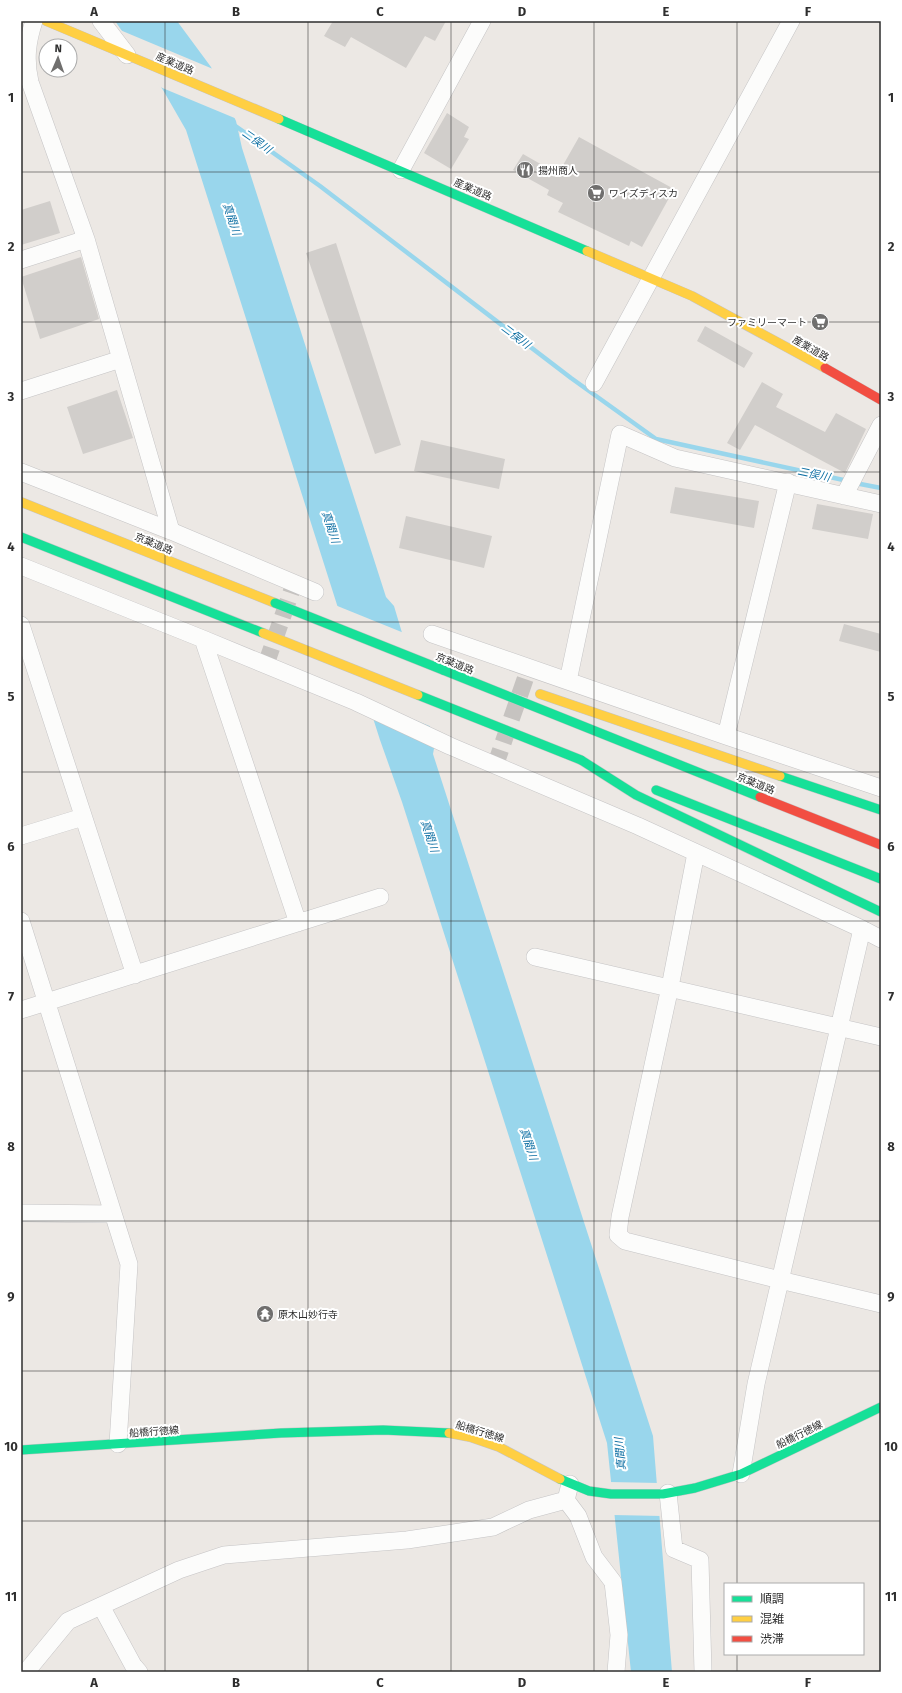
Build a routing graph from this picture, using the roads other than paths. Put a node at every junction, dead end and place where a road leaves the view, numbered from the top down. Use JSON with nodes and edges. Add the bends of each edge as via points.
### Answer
{"nodes":[{"id":1,"x":34,"y":21,"type":"edge"},
{"id":2,"x":46,"y":21,"type":"edge"},
{"id":3,"x":101,"y":21,"type":"edge"},
{"id":4,"x":482,"y":21,"type":"edge"},
{"id":5,"x":791,"y":21,"type":"edge"},
{"id":6,"x":130,"y":56,"type":"junction"},
{"id":7,"x":401,"y":170,"type":"junction"},
{"id":8,"x":86,"y":239,"type":"junction"},
{"id":9,"x":21,"y":260,"type":"edge"},
{"id":10,"x":651,"y":277,"type":"junction"},
{"id":11,"x":121,"y":359,"type":"junction"},
{"id":12,"x":594,"y":383,"type":"dead end"},
{"id":13,"x":21,"y":391,"type":"edge"},
{"id":14,"x":881,"y":400,"type":"edge"},
{"id":15,"x":881,"y":425,"type":"edge"},
{"id":16,"x":21,"y":472,"type":"edge"},
{"id":17,"x":788,"y":482,"type":"junction"},
{"id":18,"x":844,"y":496,"type":"junction"},
{"id":19,"x":21,"y":502,"type":"edge"},
{"id":20,"x":881,"y":504,"type":"edge"},
{"id":21,"x":171,"y":531,"type":"junction"},
{"id":22,"x":21,"y":537,"type":"edge"},
{"id":23,"x":21,"y":566,"type":"edge"},
{"id":24,"x":315,"y":592,"type":"dead end"},
{"id":25,"x":21,"y":625,"type":"edge"},
{"id":26,"x":432,"y":634,"type":"dead end"},
{"id":27,"x":203,"y":639,"type":"junction"},
{"id":28,"x":443,"y":670,"type":"junction"},
{"id":29,"x":568,"y":681,"type":"junction"},
{"id":30,"x":504,"y":684,"type":"dead end"},
{"id":31,"x":534,"y":692,"type":"dead end"},
{"id":32,"x":726,"y":736,"type":"junction"},
{"id":33,"x":581,"y":760,"type":"junction"},
{"id":34,"x":625,"y":778,"type":"dead end"},
{"id":35,"x":799,"y":782,"type":"junction"},
{"id":36,"x":647,"y":786,"type":"dead end"},
{"id":37,"x":881,"y":788,"type":"edge"},
{"id":38,"x":881,"y":810,"type":"edge"},
{"id":39,"x":881,"y":816,"type":"edge"},
{"id":40,"x":84,"y":817,"type":"junction"},
{"id":41,"x":21,"y":836,"type":"edge"},
{"id":42,"x":881,"y":845,"type":"edge"},
{"id":43,"x":696,"y":853,"type":"junction"},
{"id":44,"x":881,"y":880,"type":"edge"},
{"id":45,"x":380,"y":896,"type":"dead end"},
{"id":46,"x":881,"y":912,"type":"edge"},
{"id":47,"x":21,"y":921,"type":"edge"},
{"id":48,"x":298,"y":923,"type":"junction"},
{"id":49,"x":862,"y":929,"type":"junction"},
{"id":50,"x":881,"y":939,"type":"edge"},
{"id":51,"x":535,"y":957,"type":"dead end"},
{"id":52,"x":135,"y":975,"type":"junction"},
{"id":53,"x":670,"y":988,"type":"junction"},
{"id":54,"x":46,"y":1002,"type":"junction"},
{"id":55,"x":21,"y":1010,"type":"edge"},
{"id":56,"x":839,"y":1027,"type":"junction"},
{"id":57,"x":881,"y":1037,"type":"edge"},
{"id":58,"x":21,"y":1213,"type":"edge"},
{"id":59,"x":113,"y":1214,"type":"junction"},
{"id":60,"x":780,"y":1280,"type":"junction"},
{"id":61,"x":881,"y":1304,"type":"edge"},
{"id":62,"x":881,"y":1407,"type":"edge"},
{"id":63,"x":118,"y":1444,"type":"junction"},
{"id":64,"x":21,"y":1450,"type":"edge"},
{"id":65,"x":741,"y":1474,"type":"junction"},
{"id":66,"x":568,"y":1492,"type":"junction"},
{"id":67,"x":666,"y":1493,"type":"junction"},
{"id":68,"x":101,"y":1606,"type":"junction"},
{"id":69,"x":26,"y":1672,"type":"edge"},
{"id":70,"x":139,"y":1672,"type":"edge"},
{"id":71,"x":616,"y":1672,"type":"edge"},
{"id":72,"x":703,"y":1672,"type":"edge"}],
"edges":[{"from":1,"to":8,"type":"street","via":[[28,38],[27,52],[30,82]]},
{"from":2,"to":6,"type":"main road","name":"産業道路"},
{"from":3,"to":6,"type":"street"},
{"from":4,"to":7,"type":"street"},
{"from":5,"to":10,"type":"street"},
{"from":6,"to":7,"type":"main road","name":"産業道路"},
{"from":7,"to":10,"type":"main road","name":"産業道路"},
{"from":8,"to":9,"type":"street"},
{"from":8,"to":11,"type":"street"},
{"from":10,"to":12,"type":"street"},
{"from":10,"to":14,"type":"main road","name":"産業道路","via":[[749,326]]},
{"from":11,"to":13,"type":"street"},
{"from":11,"to":21,"type":"street"},
{"from":15,"to":18,"type":"street"},
{"from":16,"to":21,"type":"street"},
{"from":17,"to":18,"type":"street"},
{"from":17,"to":29,"type":"street","via":[[675,458],[620,434]]},
{"from":17,"to":32,"type":"street"},
{"from":18,"to":20,"type":"street"},
{"from":19,"to":28,"type":"main road","name":"京葉道路","bridge":true},
{"from":21,"to":24,"type":"street"},
{"from":22,"to":33,"type":"main road","bridge":true},
{"from":23,"to":27,"type":"street"},
{"from":25,"to":40,"type":"street"},
{"from":26,"to":29,"type":"street"},
{"from":27,"to":43,"type":"street","via":[[356,702],[450,746]]},
{"from":27,"to":48,"type":"street"},
{"from":28,"to":30,"type":"main road"},
{"from":28,"to":42,"type":"main road","name":"京葉道路"},
{"from":29,"to":32,"type":"street"},
{"from":31,"to":35,"type":"main road"},
{"from":32,"to":37,"type":"street"},
{"from":33,"to":34,"type":"main road"},
{"from":33,"to":46,"type":"main road","via":[[636,795]]},
{"from":35,"to":38,"type":"main road"},
{"from":35,"to":39,"type":"main road"},
{"from":36,"to":44,"type":"main road"},
{"from":40,"to":41,"type":"street"},
{"from":40,"to":52,"type":"street"},
{"from":43,"to":49,"type":"street"},
{"from":43,"to":53,"type":"street"},
{"from":45,"to":48,"type":"street"},
{"from":47,"to":54,"type":"street"},
{"from":48,"to":52,"type":"street"},
{"from":49,"to":50,"type":"street"},
{"from":49,"to":56,"type":"street"},
{"from":51,"to":53,"type":"street"},
{"from":52,"to":54,"type":"street"},
{"from":53,"to":56,"type":"street"},
{"from":53,"to":60,"type":"street","via":[[618,1235],[625,1241]]},
{"from":54,"to":55,"type":"street"},
{"from":54,"to":59,"type":"street"},
{"from":56,"to":57,"type":"street"},
{"from":56,"to":60,"type":"street"},
{"from":58,"to":59,"type":"street"},
{"from":59,"to":63,"type":"street","via":[[129,1264]]},
{"from":60,"to":61,"type":"street"},
{"from":60,"to":65,"type":"street","via":[[756,1384]]},
{"from":62,"to":65,"type":"main road","name":"船橋行徳線"},
{"from":63,"to":64,"type":"main road","name":"船橋行徳線"},
{"from":63,"to":66,"type":"main road","name":"船橋行徳線","via":[[340,1431],[444,1432],[499,1447]]},
{"from":65,"to":67,"type":"main road","name":"船橋行徳線"},
{"from":66,"to":67,"type":"main road","name":"船橋行徳線","via":[[589,1490],[611,1494]]},
{"from":66,"to":68,"type":"street","via":[[493,1527],[407,1540],[224,1555],[179,1570]]},
{"from":66,"to":71,"type":"street","via":[[594,1557],[613,1582],[619,1635]]},
{"from":67,"to":72,"type":"street","via":[[674,1550],[700,1560]]},
{"from":68,"to":69,"type":"street","via":[[68,1621]]},
{"from":68,"to":70,"type":"street"}]}
